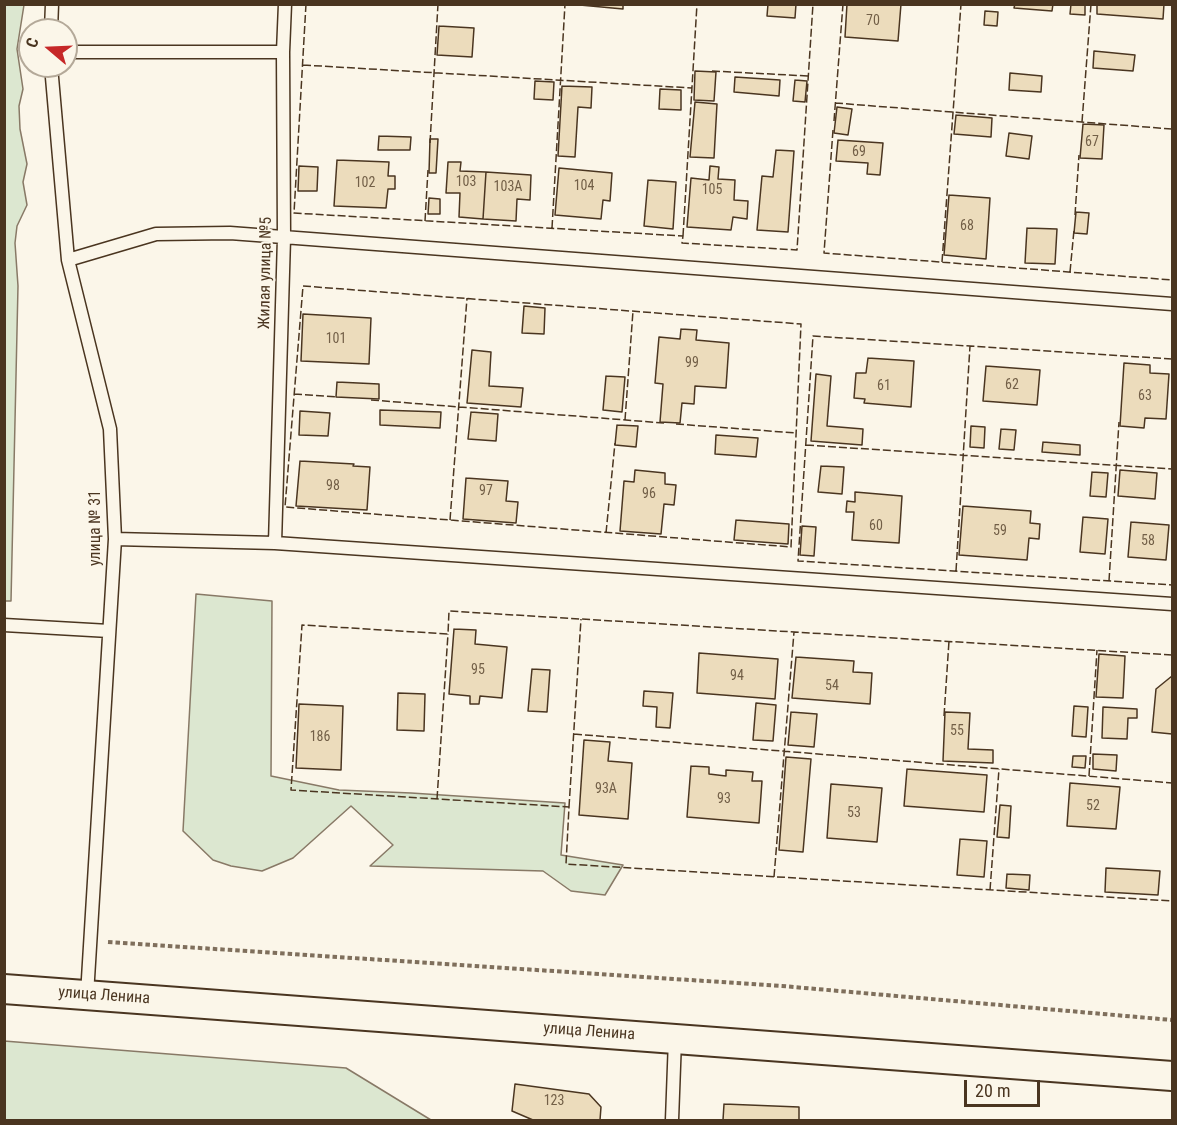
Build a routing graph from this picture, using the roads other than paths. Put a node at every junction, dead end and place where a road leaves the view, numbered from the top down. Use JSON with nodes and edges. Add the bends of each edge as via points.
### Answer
{"nodes":[{"id":1,"x":285,"y":4,"type":"edge"},
{"id":2,"x":78,"y":52,"type":"edge"},
{"id":3,"x":283,"y":52,"type":"junction"},
{"id":4,"x":52,"y":78,"type":"edge"},
{"id":5,"x":284,"y":238,"type":"junction"},
{"id":6,"x":68,"y":260,"type":"junction"},
{"id":7,"x":1173,"y":304,"type":"edge"},
{"id":8,"x":115,"y":539,"type":"junction"},
{"id":9,"x":276,"y":543,"type":"junction"},
{"id":10,"x":1173,"y":604,"type":"edge"},
{"id":11,"x":4,"y":625,"type":"edge"},
{"id":12,"x":109,"y":631,"type":"junction"},
{"id":13,"x":4,"y":989,"type":"edge"},
{"id":14,"x":87,"y":995,"type":"junction"},
{"id":15,"x":675,"y":1039,"type":"junction"},
{"id":16,"x":1173,"y":1076,"type":"edge"},
{"id":17,"x":672,"y":1120,"type":"edge"}],
"edges":[{"from":1,"to":3,"type":"lane","name":"Жилая улица №5"},
{"from":2,"to":3,"type":"lane"},
{"from":3,"to":5,"type":"lane","name":"Жилая улица №5"},
{"from":4,"to":6,"type":"lane","name":"улица № 31"},
{"from":5,"to":6,"type":"lane","via":[[230,233],[156,234]]},
{"from":5,"to":7,"type":"lane"},
{"from":5,"to":9,"type":"lane","name":"Жилая улица №5"},
{"from":6,"to":8,"type":"lane","name":"улица № 31","via":[[110,429]]},
{"from":8,"to":9,"type":"lane"},
{"from":8,"to":12,"type":"lane","name":"улица № 31"},
{"from":9,"to":10,"type":"lane"},
{"from":11,"to":12,"type":"lane"},
{"from":12,"to":14,"type":"lane","name":"улица № 31"},
{"from":13,"to":14,"type":"street","name":"улица Ленина"},
{"from":14,"to":15,"type":"street","name":"улица Ленина"},
{"from":15,"to":16,"type":"street","name":"улица Ленина"},
{"from":15,"to":17,"type":"lane"}]}
